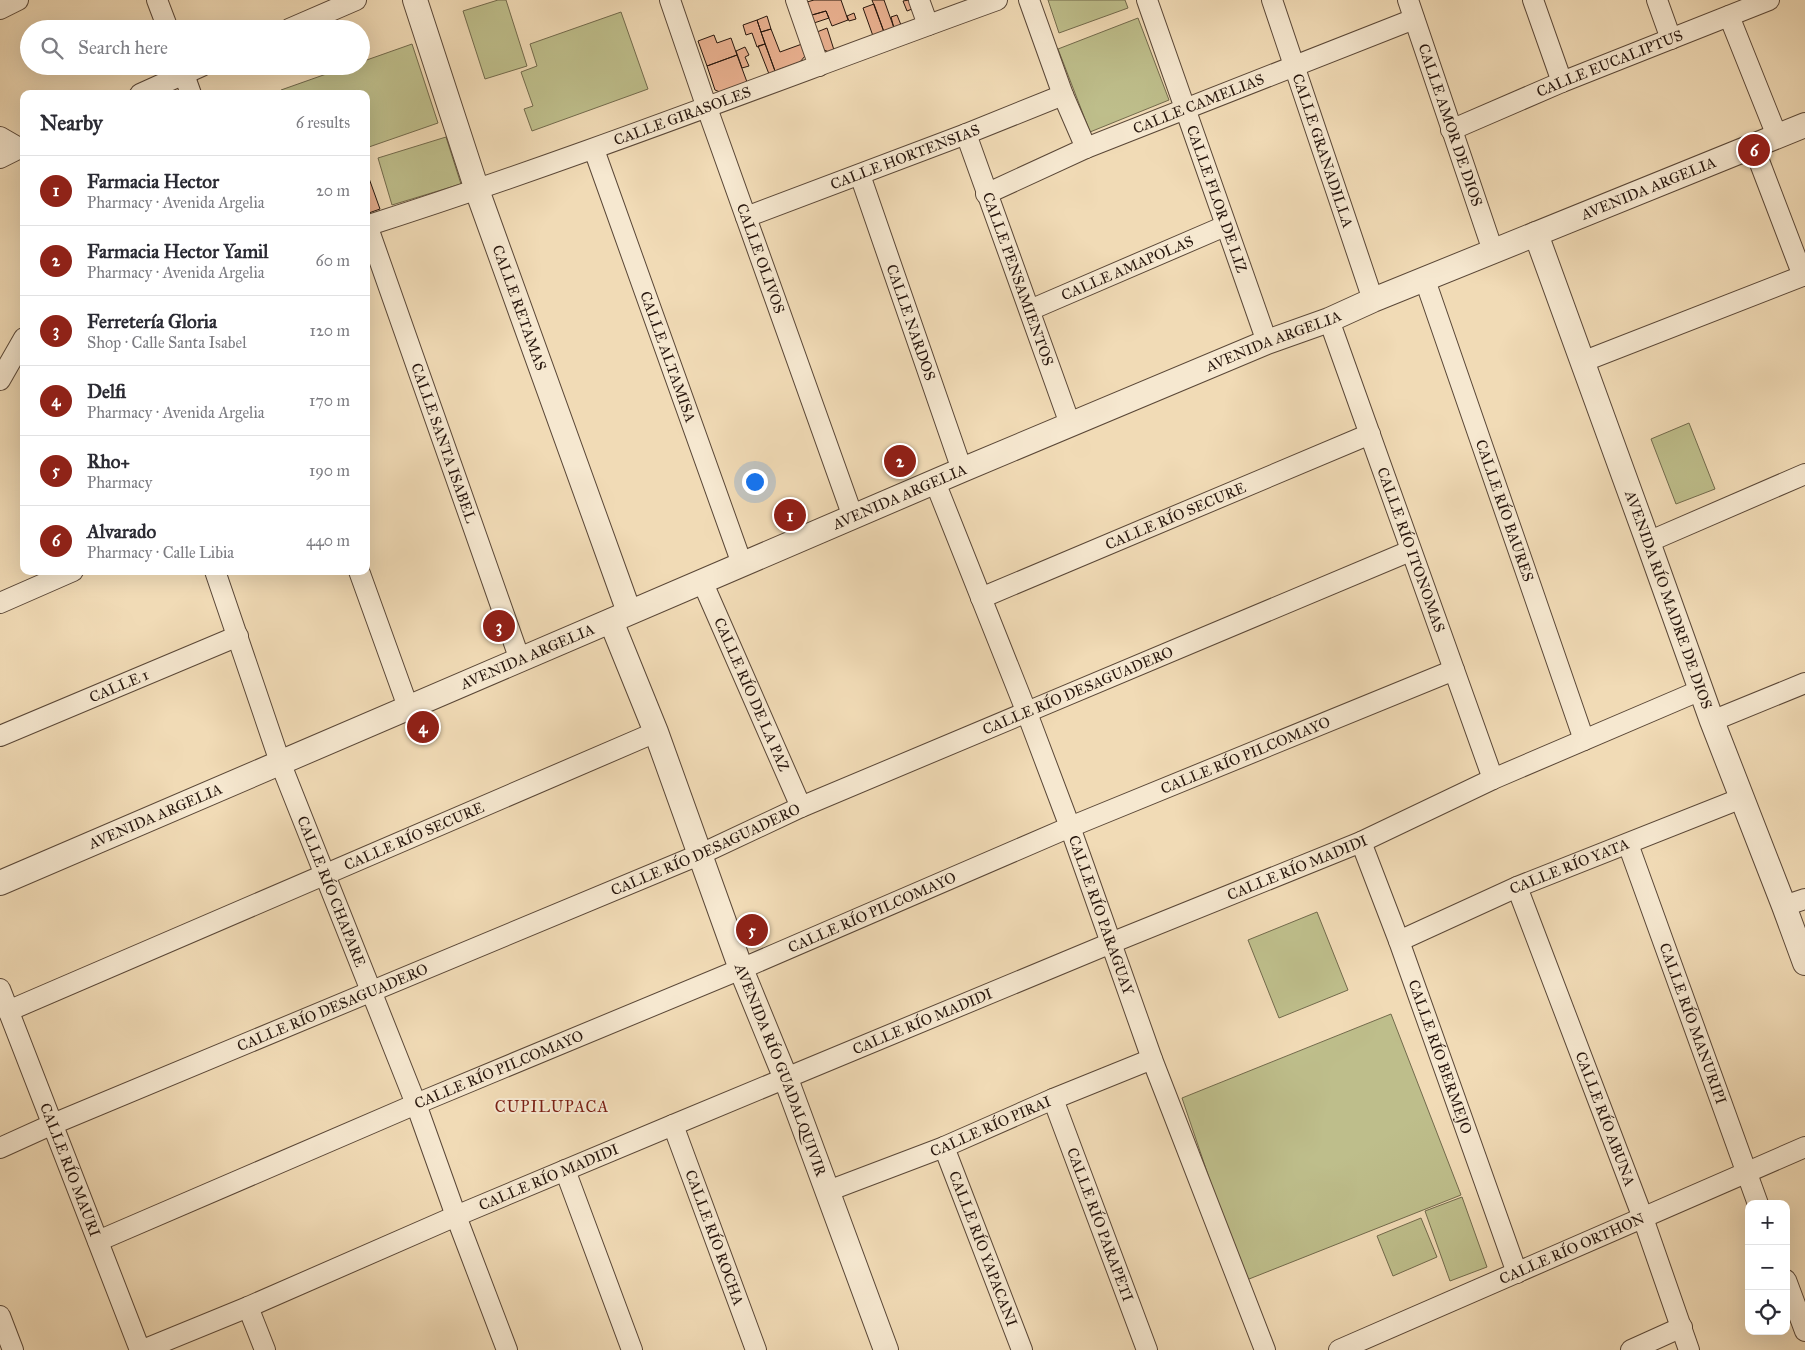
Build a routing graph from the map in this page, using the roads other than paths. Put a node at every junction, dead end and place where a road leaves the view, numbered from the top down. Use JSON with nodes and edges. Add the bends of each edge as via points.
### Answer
{"nodes":[{"id":1,"x":18,"y":0,"type":"edge"},
{"id":2,"x":158,"y":0,"type":"edge"},
{"id":3,"x":356,"y":0,"type":"edge"},
{"id":4,"x":415,"y":0,"type":"edge"},
{"id":5,"x":670,"y":0,"type":"edge"},
{"id":6,"x":796,"y":0,"type":"edge"},
{"id":7,"x":919,"y":0,"type":"edge"},
{"id":8,"x":997,"y":0,"type":"edge"},
{"id":9,"x":1029,"y":0,"type":"edge"},
{"id":10,"x":1147,"y":0,"type":"edge"},
{"id":11,"x":1272,"y":0,"type":"edge"},
{"id":12,"x":1408,"y":0,"type":"edge"},
{"id":13,"x":1533,"y":0,"type":"edge"},
{"id":14,"x":1658,"y":0,"type":"edge"},
{"id":15,"x":1770,"y":0,"type":"edge"},
{"id":16,"x":0,"y":9,"type":"edge"},
{"id":17,"x":1729,"y":16,"type":"junction"},
{"id":18,"x":1414,"y":19,"type":"junction"},
{"id":19,"x":165,"y":20,"type":"edge"},
{"id":20,"x":310,"y":20,"type":"edge"},
{"id":21,"x":928,"y":25,"type":"junction"},
{"id":22,"x":1671,"y":39,"type":"junction"},
{"id":23,"x":820,"y":66,"type":"junction"},
{"id":24,"x":1294,"y":67,"type":"junction"},
{"id":25,"x":174,"y":75,"type":"edge"},
{"id":26,"x":180,"y":75,"type":"edge"},
{"id":27,"x":185,"y":75,"type":"edge"},
{"id":28,"x":1562,"y":82,"type":"junction"},
{"id":29,"x":147,"y":90,"type":"edge"},
{"id":30,"x":172,"y":90,"type":"edge"},
{"id":31,"x":190,"y":90,"type":"edge"},
{"id":32,"x":1063,"y":95,"type":"junction"},
{"id":33,"x":707,"y":108,"type":"junction"},
{"id":34,"x":1185,"y":108,"type":"junction"},
{"id":35,"x":1805,"y":125,"type":"edge"},
{"id":36,"x":1451,"y":130,"type":"junction"},
{"id":37,"x":966,"y":134,"type":"junction"},
{"id":38,"x":1777,"y":136,"type":"junction"},
{"id":39,"x":0,"y":137,"type":"edge"},
{"id":40,"x":1753,"y":145,"type":"junction"},
{"id":41,"x":20,"y":146,"type":"edge"},
{"id":42,"x":20,"y":148,"type":"edge"},
{"id":43,"x":1086,"y":148,"type":"junction"},
{"id":44,"x":593,"y":150,"type":"junction"},
{"id":45,"x":0,"y":158,"type":"edge"},
{"id":46,"x":860,"y":175,"type":"junction"},
{"id":47,"x":477,"y":190,"type":"junction"},
{"id":48,"x":986,"y":194,"type":"junction"},
{"id":49,"x":746,"y":217,"type":"junction"},
{"id":50,"x":370,"y":225,"type":"edge"},
{"id":51,"x":1225,"y":226,"type":"junction"},
{"id":52,"x":1536,"y":234,"type":"junction"},
{"id":53,"x":370,"y":235,"type":"edge"},
{"id":54,"x":1493,"y":251,"type":"junction"},
{"id":55,"x":1804,"y":276,"type":"edge"},
{"id":56,"x":1425,"y":280,"type":"junction"},
{"id":57,"x":1373,"y":300,"type":"junction"},
{"id":58,"x":1030,"y":310,"type":"junction"},
{"id":59,"x":1329,"y":320,"type":"junction"},
{"id":60,"x":1267,"y":342,"type":"junction"},
{"id":61,"x":20,"y":345,"type":"edge"},
{"id":62,"x":1582,"y":362,"type":"junction"},
{"id":63,"x":0,"y":380,"type":"edge"},
{"id":64,"x":1070,"y":424,"type":"junction"},
{"id":65,"x":1370,"y":434,"type":"junction"},
{"id":66,"x":962,"y":470,"type":"junction"},
{"id":67,"x":1805,"y":474,"type":"edge"},
{"id":68,"x":935,"y":482,"type":"junction"},
{"id":69,"x":853,"y":517,"type":"junction"},
{"id":70,"x":1648,"y":542,"type":"junction"},
{"id":71,"x":1410,"y":551,"type":"junction"},
{"id":72,"x":742,"y":564,"type":"junction"},
{"id":73,"x":34,"y":575,"type":"edge"},
{"id":74,"x":64,"y":575,"type":"edge"},
{"id":75,"x":216,"y":575,"type":"edge"},
{"id":76,"x":360,"y":575,"type":"edge"},
{"id":77,"x":702,"y":581,"type":"junction"},
{"id":78,"x":24,"y":592,"type":"junction"},
{"id":79,"x":981,"y":598,"type":"junction"},
{"id":80,"x":0,"y":604,"type":"edge"},
{"id":81,"x":620,"y":616,"type":"junction"},
{"id":82,"x":238,"y":636,"type":"junction"},
{"id":83,"x":520,"y":660,"type":"junction"},
{"id":84,"x":1454,"y":670,"type":"junction"},
{"id":85,"x":1805,"y":683,"type":"edge"},
{"id":86,"x":1701,"y":690,"type":"junction"},
{"id":87,"x":408,"y":707,"type":"junction"},
{"id":88,"x":1027,"y":713,"type":"junction"},
{"id":89,"x":1712,"y":721,"type":"junction"},
{"id":90,"x":656,"y":732,"type":"junction"},
{"id":91,"x":0,"y":736,"type":"edge"},
{"id":92,"x":1584,"y":740,"type":"junction"},
{"id":93,"x":280,"y":762,"type":"junction"},
{"id":94,"x":1493,"y":779,"type":"junction"},
{"id":95,"x":1742,"y":798,"type":"junction"},
{"id":96,"x":801,"y":807,"type":"junction"},
{"id":97,"x":1070,"y":827,"type":"junction"},
{"id":98,"x":1361,"y":842,"type":"junction"},
{"id":99,"x":1628,"y":844,"type":"junction"},
{"id":100,"x":700,"y":854,"type":"junction"},
{"id":101,"x":324,"y":876,"type":"junction"},
{"id":102,"x":0,"y":883,"type":"edge"},
{"id":103,"x":1517,"y":887,"type":"junction"},
{"id":104,"x":1795,"y":902,"type":"edge"},
{"id":105,"x":1399,"y":941,"type":"junction"},
{"id":106,"x":1111,"y":943,"type":"junction"},
{"id":107,"x":1805,"y":963,"type":"edge"},
{"id":108,"x":741,"y":969,"type":"junction"},
{"id":109,"x":0,"y":989,"type":"edge"},
{"id":110,"x":371,"y":992,"type":"junction"},
{"id":111,"x":8,"y":1011,"type":"junction"},
{"id":112,"x":1152,"y":1059,"type":"junction"},
{"id":113,"x":786,"y":1079,"type":"junction"},
{"id":114,"x":1053,"y":1099,"type":"junction"},
{"id":115,"x":416,"y":1104,"type":"junction"},
{"id":116,"x":53,"y":1124,"type":"junction"},
{"id":117,"x":673,"y":1125,"type":"junction"},
{"id":118,"x":944,"y":1147,"type":"junction"},
{"id":119,"x":1805,"y":1147,"type":"edge"},
{"id":120,"x":0,"y":1148,"type":"edge"},
{"id":121,"x":565,"y":1170,"type":"junction"},
{"id":122,"x":1747,"y":1173,"type":"junction"},
{"id":123,"x":828,"y":1190,"type":"junction"},
{"id":124,"x":1757,"y":1200,"type":"edge"},
{"id":125,"x":456,"y":1216,"type":"junction"},
{"id":126,"x":1644,"y":1218,"type":"junction"},
{"id":127,"x":98,"y":1241,"type":"junction"},
{"id":128,"x":1516,"y":1273,"type":"junction"},
{"id":129,"x":1790,"y":1290,"type":"edge"},
{"id":130,"x":248,"y":1307,"type":"junction"},
{"id":131,"x":0,"y":1316,"type":"edge"},
{"id":132,"x":1682,"y":1327,"type":"junction"},
{"id":133,"x":1805,"y":1331,"type":"edge"},
{"id":134,"x":13,"y":1350,"type":"edge"},
{"id":135,"x":141,"y":1350,"type":"edge"},
{"id":136,"x":265,"y":1350,"type":"edge"},
{"id":137,"x":508,"y":1350,"type":"edge"},
{"id":138,"x":632,"y":1350,"type":"edge"},
{"id":139,"x":756,"y":1350,"type":"edge"},
{"id":140,"x":886,"y":1350,"type":"edge"},
{"id":141,"x":1022,"y":1350,"type":"edge"},
{"id":142,"x":1147,"y":1350,"type":"edge"},
{"id":143,"x":1265,"y":1350,"type":"edge"},
{"id":144,"x":1339,"y":1350,"type":"edge"},
{"id":145,"x":1631,"y":1350,"type":"edge"},
{"id":146,"x":1689,"y":1350,"type":"edge"}],
"edges":[{"from":1,"to":16,"type":"street"},
{"from":2,"to":19,"type":"street"},
{"from":3,"to":20,"type":"street"},
{"from":4,"to":47,"type":"street","name":"CALLE RETAMAS"},
{"from":5,"to":33,"type":"street","name":"CALLE OLIVOS"},
{"from":6,"to":23,"type":"street"},
{"from":7,"to":21,"type":"street"},
{"from":8,"to":21,"type":"street","name":"CALLE GIRASOLES"},
{"from":9,"to":32,"type":"street"},
{"from":10,"to":34,"type":"street","name":"CALLE FLOR DE LIZ"},
{"from":11,"to":24,"type":"street","name":"CALLE GRANADILLA"},
{"from":12,"to":18,"type":"street","name":"CALLE AMOR DE DIOS"},
{"from":13,"to":28,"type":"street"},
{"from":14,"to":22,"type":"street"},
{"from":15,"to":17,"type":"street","name":"CALLE EUCALIPTUS"},
{"from":17,"to":22,"type":"street","name":"CALLE EUCALIPTUS"},
{"from":17,"to":38,"type":"street"},
{"from":18,"to":24,"type":"street","name":"CALLE CAMELIAS"},
{"from":18,"to":36,"type":"street","name":"CALLE AMOR DE DIOS"},
{"from":21,"to":23,"type":"street","name":"CALLE GIRASOLES"},
{"from":22,"to":28,"type":"street","name":"CALLE EUCALIPTUS"},
{"from":23,"to":33,"type":"street","name":"CALLE GIRASOLES"},
{"from":24,"to":34,"type":"street","name":"CALLE CAMELIAS"},
{"from":24,"to":57,"type":"street","name":"CALLE GRANADILLA"},
{"from":25,"to":29,"type":"street"},
{"from":26,"to":30,"type":"street"},
{"from":27,"to":31,"type":"street"},
{"from":28,"to":36,"type":"street","name":"CALLE EUCALIPTUS"},
{"from":32,"to":37,"type":"street","name":"CALLE HORTENSIAS"},
{"from":32,"to":43,"type":"street"},
{"from":33,"to":44,"type":"street","name":"CALLE GIRASOLES"},
{"from":33,"to":49,"type":"street","name":"CALLE OLIVOS"},
{"from":34,"to":43,"type":"street","name":"CALLE CAMELIAS"},
{"from":34,"to":51,"type":"street","name":"CALLE FLOR DE LIZ"},
{"from":35,"to":38,"type":"street","name":"AVENIDA ARGELIA"},
{"from":36,"to":54,"type":"street","name":"CALLE AMOR DE DIOS"},
{"from":37,"to":46,"type":"street","name":"CALLE HORTENSIAS"},
{"from":37,"to":48,"type":"street","name":"CALLE PENSAMIENTOS"},
{"from":38,"to":40,"type":"street","name":"AVENIDA ARGELIA"},
{"from":39,"to":41,"type":"street"},
{"from":40,"to":52,"type":"street","name":"AVENIDA ARGELIA"},
{"from":40,"to":55,"type":"street"},
{"from":42,"to":45,"type":"street"},
{"from":43,"to":48,"type":"street","name":"CALLE CAMELIAS"},
{"from":44,"to":47,"type":"street","name":"CALLE GIRASOLES"},
{"from":44,"to":72,"type":"street","name":"CALLE ALTAMISA"},
{"from":46,"to":49,"type":"street","name":"CALLE HORTENSIAS"},
{"from":46,"to":66,"type":"street","name":"CALLE NARDOS"},
{"from":47,"to":50,"type":"street","name":"CALLE GIRASOLES"},
{"from":47,"to":81,"type":"street","name":"CALLE RETAMAS"},
{"from":48,"to":58,"type":"street","name":"CALLE PENSAMIENTOS"},
{"from":49,"to":69,"type":"street","name":"CALLE OLIVOS"},
{"from":51,"to":58,"type":"street","name":"CALLE AMAPOLAS"},
{"from":51,"to":60,"type":"street","name":"CALLE FLOR DE LIZ"},
{"from":52,"to":54,"type":"street","name":"AVENIDA ARGELIA"},
{"from":52,"to":62,"type":"street","name":"AVENIDA RÍO MADRE DE DIOS"},
{"from":53,"to":83,"type":"street","name":"CALLE SANTA ISABEL"},
{"from":54,"to":56,"type":"street","name":"AVENIDA ARGELIA"},
{"from":55,"to":62,"type":"street"},
{"from":56,"to":57,"type":"street","name":"AVENIDA ARGELIA"},
{"from":56,"to":92,"type":"street","name":"CALLE RÍO BAURES"},
{"from":57,"to":59,"type":"street","name":"AVENIDA ARGELIA"},
{"from":58,"to":64,"type":"street","name":"CALLE PENSAMIENTOS"},
{"from":59,"to":60,"type":"street","name":"AVENIDA ARGELIA"},
{"from":59,"to":65,"type":"street","name":"CALLE RÍO ITONOMAS"},
{"from":60,"to":64,"type":"street","name":"AVENIDA ARGELIA"},
{"from":61,"to":63,"type":"street"},
{"from":62,"to":70,"type":"street","name":"AVENIDA RÍO MADRE DE DIOS"},
{"from":64,"to":66,"type":"street","name":"AVENIDA ARGELIA"},
{"from":65,"to":71,"type":"street","name":"CALLE RÍO ITONOMAS"},
{"from":65,"to":79,"type":"street","name":"CALLE RÍO SECURE"},
{"from":66,"to":68,"type":"street","name":"AVENIDA ARGELIA"},
{"from":67,"to":70,"type":"street"},
{"from":68,"to":69,"type":"street","name":"AVENIDA ARGELIA"},
{"from":68,"to":79,"type":"street","name":"CALLE RÍO PARAGUAY"},
{"from":69,"to":72,"type":"street","name":"AVENIDA ARGELIA"},
{"from":70,"to":86,"type":"street","name":"AVENIDA RÍO MADRE DE DIOS"},
{"from":71,"to":84,"type":"street","name":"CALLE RÍO ITONOMAS"},
{"from":71,"to":88,"type":"street","name":"CALLE RÍO DESAGUADERO"},
{"from":72,"to":77,"type":"street","name":"AVENIDA ARGELIA"},
{"from":73,"to":78,"type":"street"},
{"from":74,"to":78,"type":"street"},
{"from":75,"to":82,"type":"street","name":"CALLE RÍO CHAPARE"},
{"from":76,"to":87,"type":"street"},
{"from":77,"to":81,"type":"street","name":"AVENIDA ARGELIA"},
{"from":77,"to":96,"type":"street","name":"CALLE RÍO DE LA PAZ"},
{"from":78,"to":80,"type":"street"},
{"from":79,"to":88,"type":"street","name":"CALLE RÍO PARAGUAY"},
{"from":81,"to":83,"type":"street","name":"AVENIDA ARGELIA"},
{"from":81,"to":90,"type":"street","name":"AVENIDA RÍO GUADALQUIVIR"},
{"from":82,"to":91,"type":"street","name":"CALLE 1"},
{"from":82,"to":93,"type":"street","name":"CALLE RÍO CHAPARE"},
{"from":83,"to":87,"type":"street","name":"AVENIDA ARGELIA"},
{"from":84,"to":94,"type":"street","name":"CALLE RÍO ITONOMAS"},
{"from":84,"to":97,"type":"street","name":"CALLE RÍO PILCOMAYO"},
{"from":85,"to":89,"type":"street"},
{"from":86,"to":89,"type":"street","name":"AVENIDA RÍO MADRE DE DIOS"},
{"from":86,"to":92,"type":"street","name":"CALLE RÍO MADIDI"},
{"from":87,"to":93,"type":"street","name":"AVENIDA ARGELIA"},
{"from":88,"to":96,"type":"street","name":"CALLE RÍO DESAGUADERO"},
{"from":88,"to":97,"type":"street","name":"CALLE RÍO PARAGUAY"},
{"from":89,"to":95,"type":"street","name":"AVENIDA RÍO MADRE DE DIOS"},
{"from":90,"to":100,"type":"street","name":"AVENIDA RÍO GUADALQUIVIR"},
{"from":90,"to":101,"type":"street","name":"CALLE RÍO SECURE"},
{"from":92,"to":94,"type":"street","name":"CALLE RÍO MADIDI"},
{"from":93,"to":101,"type":"street","name":"CALLE RÍO CHAPARE"},
{"from":93,"to":102,"type":"street","name":"AVENIDA ARGELIA"},
{"from":94,"to":98,"type":"street","name":"CALLE RÍO MADIDI"},
{"from":95,"to":99,"type":"street","name":"CALLE RÍO YATA"},
{"from":95,"to":104,"type":"street","name":"AVENIDA RÍO MADRE DE DIOS"},
{"from":96,"to":100,"type":"street","name":"CALLE RÍO DESAGUADERO"},
{"from":97,"to":106,"type":"street","name":"CALLE RÍO PARAGUAY"},
{"from":97,"to":108,"type":"street","name":"CALLE RÍO PILCOMAYO"},
{"from":98,"to":105,"type":"street","name":"CALLE RÍO BERMEJO"},
{"from":98,"to":106,"type":"street","name":"CALLE RÍO MADIDI"},
{"from":99,"to":103,"type":"street","name":"CALLE RÍO YATA"},
{"from":99,"to":122,"type":"street","name":"CALLE RÍO MANURIPI"},
{"from":100,"to":108,"type":"street","name":"AVENIDA RÍO GUADALQUIVIR"},
{"from":100,"to":110,"type":"street","name":"CALLE RÍO DESAGUADERO"},
{"from":101,"to":110,"type":"street","name":"CALLE RÍO CHAPARE"},
{"from":101,"to":111,"type":"street","name":"CALLE RÍO SECURE"},
{"from":103,"to":105,"type":"street","name":"CALLE RÍO YATA"},
{"from":103,"to":126,"type":"street","name":"CALLE RÍO ABUNA"},
{"from":104,"to":107,"type":"street","name":"AVENIDA RÍO MADRE DE DIOS"},
{"from":105,"to":128,"type":"street","name":"CALLE RÍO BERMEJO"},
{"from":106,"to":112,"type":"street","name":"CALLE RÍO PARAGUAY"},
{"from":106,"to":113,"type":"street","name":"CALLE RÍO MADIDI"},
{"from":108,"to":113,"type":"street","name":"AVENIDA RÍO GUADALQUIVIR"},
{"from":108,"to":115,"type":"street","name":"CALLE RÍO PILCOMAYO"},
{"from":109,"to":111,"type":"street","name":"CALLE RÍO MAURI"},
{"from":110,"to":115,"type":"street","name":"CALLE RÍO CHAPARE"},
{"from":110,"to":116,"type":"street","name":"CALLE RÍO DESAGUADERO"},
{"from":111,"to":116,"type":"street","name":"CALLE RÍO MAURI"},
{"from":112,"to":114,"type":"street","name":"CALLE RÍO PIRAI"},
{"from":112,"to":143,"type":"street","name":"CALLE RÍO PARAGUAY"},
{"from":113,"to":117,"type":"street","name":"CALLE RÍO MADIDI"},
{"from":113,"to":123,"type":"street","name":"AVENIDA RÍO GUADALQUIVIR"},
{"from":114,"to":118,"type":"street","name":"CALLE RÍO PIRAI"},
{"from":114,"to":142,"type":"street","name":"CALLE RÍO PARAPETI"},
{"from":115,"to":125,"type":"street","name":"CALLE RÍO CHAPARE"},
{"from":115,"to":127,"type":"street","name":"CALLE RÍO PILCOMAYO"},
{"from":116,"to":120,"type":"street","name":"CALLE RÍO DESAGUADERO"},
{"from":116,"to":127,"type":"street","name":"CALLE RÍO MAURI"},
{"from":117,"to":121,"type":"street","name":"CALLE RÍO MADIDI"},
{"from":117,"to":139,"type":"street","name":"CALLE RÍO ROCHA"},
{"from":118,"to":123,"type":"street","name":"CALLE RÍO PIRAI"},
{"from":118,"to":141,"type":"street","name":"CALLE RÍO YAPACANI"},
{"from":119,"to":122,"type":"street","name":"CALLE RÍO ORTHON"},
{"from":121,"to":125,"type":"street","name":"CALLE RÍO MADIDI"},
{"from":121,"to":138,"type":"street"},
{"from":122,"to":124,"type":"street","name":"CALLE RÍO MANURIPI"},
{"from":122,"to":126,"type":"street","name":"CALLE RÍO ORTHON"},
{"from":123,"to":140,"type":"street","name":"AVENIDA RÍO GUADALQUIVIR"},
{"from":125,"to":130,"type":"street","name":"CALLE RÍO MADIDI"},
{"from":125,"to":137,"type":"street","name":"CALLE RÍO CHAPARE"},
{"from":126,"to":128,"type":"street","name":"CALLE RÍO ORTHON"},
{"from":126,"to":132,"type":"street","name":"CALLE RÍO ABUNA"},
{"from":127,"to":135,"type":"street","name":"CALLE RÍO MAURI"},
{"from":128,"to":144,"type":"street","name":"CALLE RÍO ORTHON"},
{"from":129,"to":133,"type":"street"},
{"from":130,"to":135,"type":"street","name":"CALLE RÍO MADIDI"},
{"from":130,"to":136,"type":"street"},
{"from":131,"to":134,"type":"street"},
{"from":132,"to":145,"type":"street"},
{"from":132,"to":146,"type":"street","name":"CALLE RÍO ABUNA"}]}
